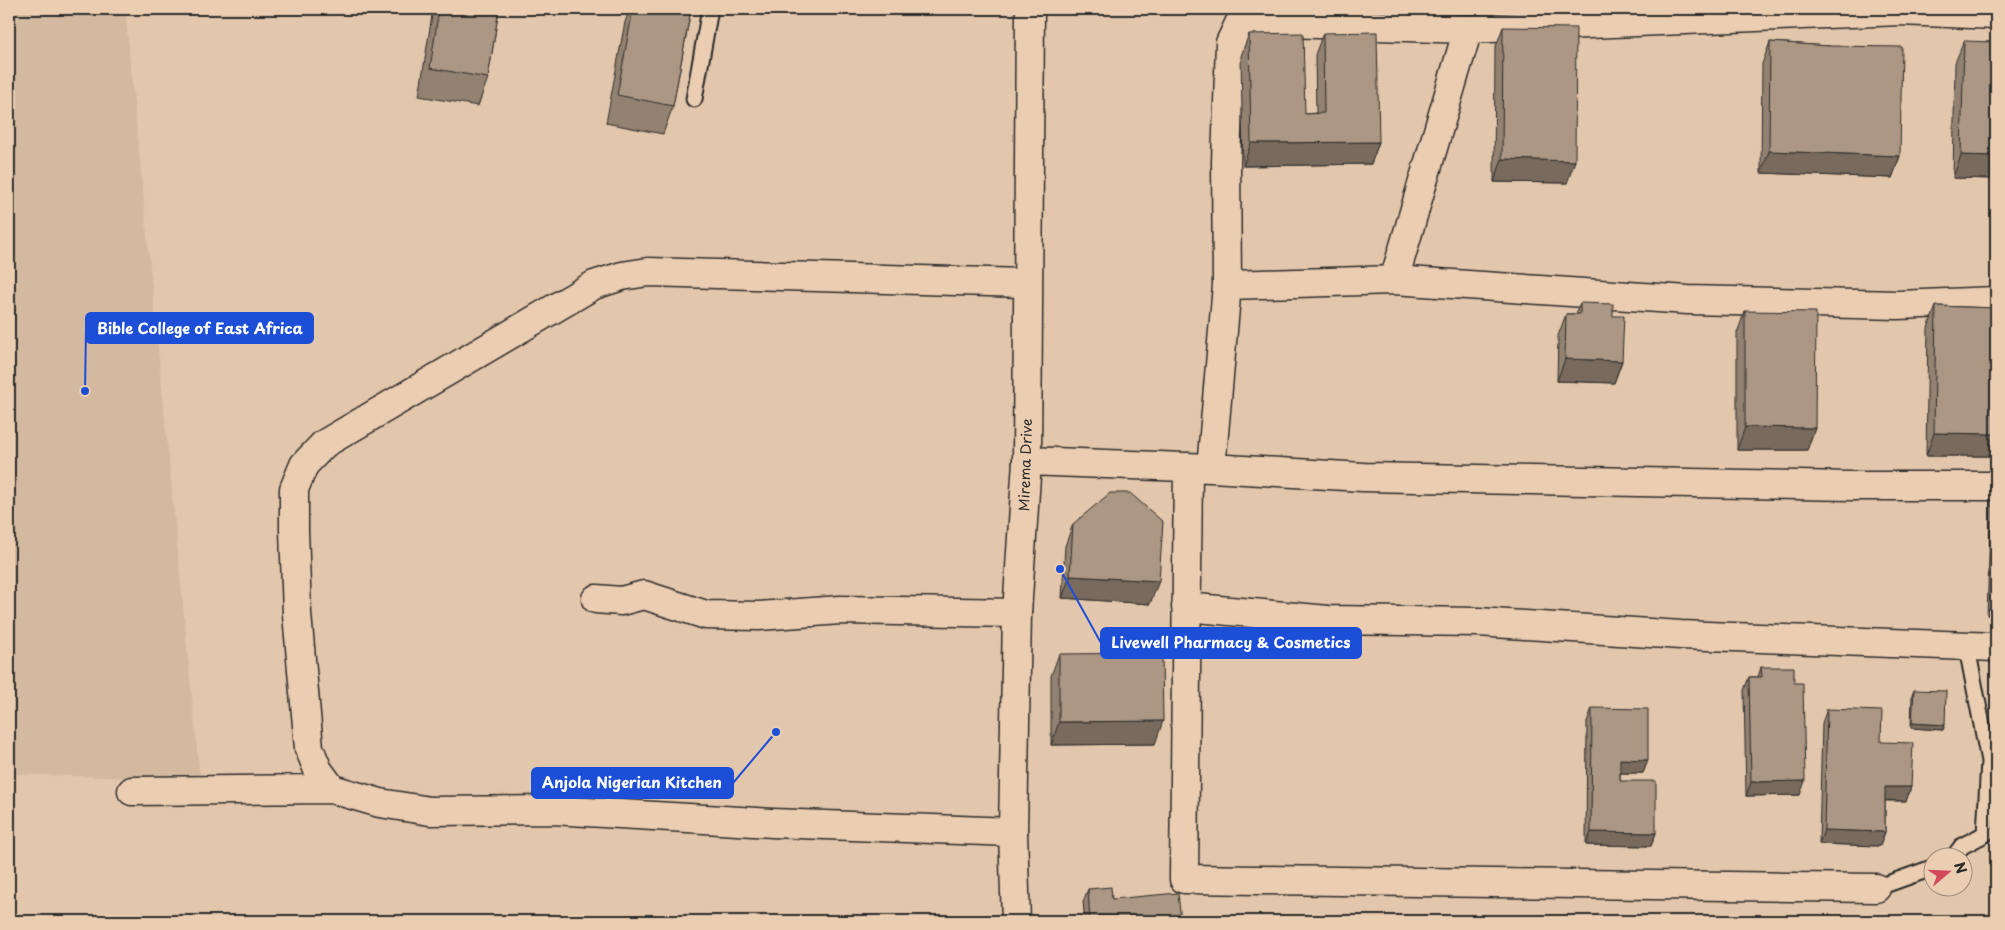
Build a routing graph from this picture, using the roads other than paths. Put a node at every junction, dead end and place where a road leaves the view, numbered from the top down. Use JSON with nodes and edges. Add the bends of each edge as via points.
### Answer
{"nodes":[{"id":1,"x":710,"y":9,"type":"edge"},
{"id":2,"x":1030,"y":9,"type":"edge"},
{"id":3,"x":1996,"y":15,"type":"edge"},
{"id":4,"x":1468,"y":29,"type":"junction"},
{"id":5,"x":694,"y":100,"type":"dead end"},
{"id":6,"x":1394,"y":280,"type":"junction"},
{"id":7,"x":1027,"y":283,"type":"junction"},
{"id":8,"x":1227,"y":285,"type":"junction"},
{"id":9,"x":1996,"y":301,"type":"edge"},
{"id":10,"x":1026,"y":462,"type":"junction"},
{"id":11,"x":1200,"y":467,"type":"junction"},
{"id":12,"x":1996,"y":486,"type":"edge"},
{"id":13,"x":596,"y":599,"type":"dead end"},
{"id":14,"x":1186,"y":607,"type":"junction"},
{"id":15,"x":1017,"y":613,"type":"junction"},
{"id":16,"x":1996,"y":647,"type":"edge"},
{"id":17,"x":1967,"y":648,"type":"junction"},
{"id":18,"x":332,"y":789,"type":"junction"},
{"id":19,"x":132,"y":791,"type":"dead end"},
{"id":20,"x":1013,"y":832,"type":"junction"},
{"id":21,"x":1960,"y":848,"type":"edge"},
{"id":22,"x":1922,"y":872,"type":"edge"},
{"id":23,"x":1876,"y":888,"type":"joint"},
{"id":24,"x":1016,"y":921,"type":"edge"}],
"edges":[{"from":1,"to":5,"type":"lane"},
{"from":2,"to":7,"type":"street","name":"Mirema Drive"},
{"from":3,"to":4,"type":"street","via":[[1900,11]]},
{"from":4,"to":6,"type":"street"},
{"from":4,"to":8,"type":"street","via":[[1239,24],[1230,43],[1226,162]]},
{"from":6,"to":8,"type":"street"},
{"from":6,"to":9,"type":"street","via":[[1688,300],[1898,305]]},
{"from":7,"to":10,"type":"street","name":"Mirema Drive"},
{"from":7,"to":18,"type":"street","via":[[648,272],[622,276],[594,285],[324,444],[304,465],[294,489],[294,530],[309,748],[318,770]]},
{"from":8,"to":11,"type":"street"},
{"from":10,"to":11,"type":"street"},
{"from":10,"to":15,"type":"street","name":"Mirema Drive"},
{"from":11,"to":12,"type":"street","via":[[1363,478]]},
{"from":11,"to":14,"type":"street"},
{"from":13,"to":15,"type":"street","via":[[621,601],[644,595],[706,615],[759,616],[840,610]]},
{"from":14,"to":17,"type":"street","via":[[1328,620],[1478,622]]},
{"from":14,"to":23,"type":"street","via":[[1184,879]]},
{"from":15,"to":20,"type":"street","name":"Mirema Drive"},
{"from":16,"to":17,"type":"street"},
{"from":17,"to":21,"type":"lane","via":[[1989,761],[1985,834]]},
{"from":18,"to":19,"type":"street"},
{"from":18,"to":20,"type":"street","via":[[380,803],[430,810],[553,810],[772,823]]},
{"from":20,"to":24,"type":"street","name":"Mirema Drive"},
{"from":22,"to":23,"type":"lane"}]}
